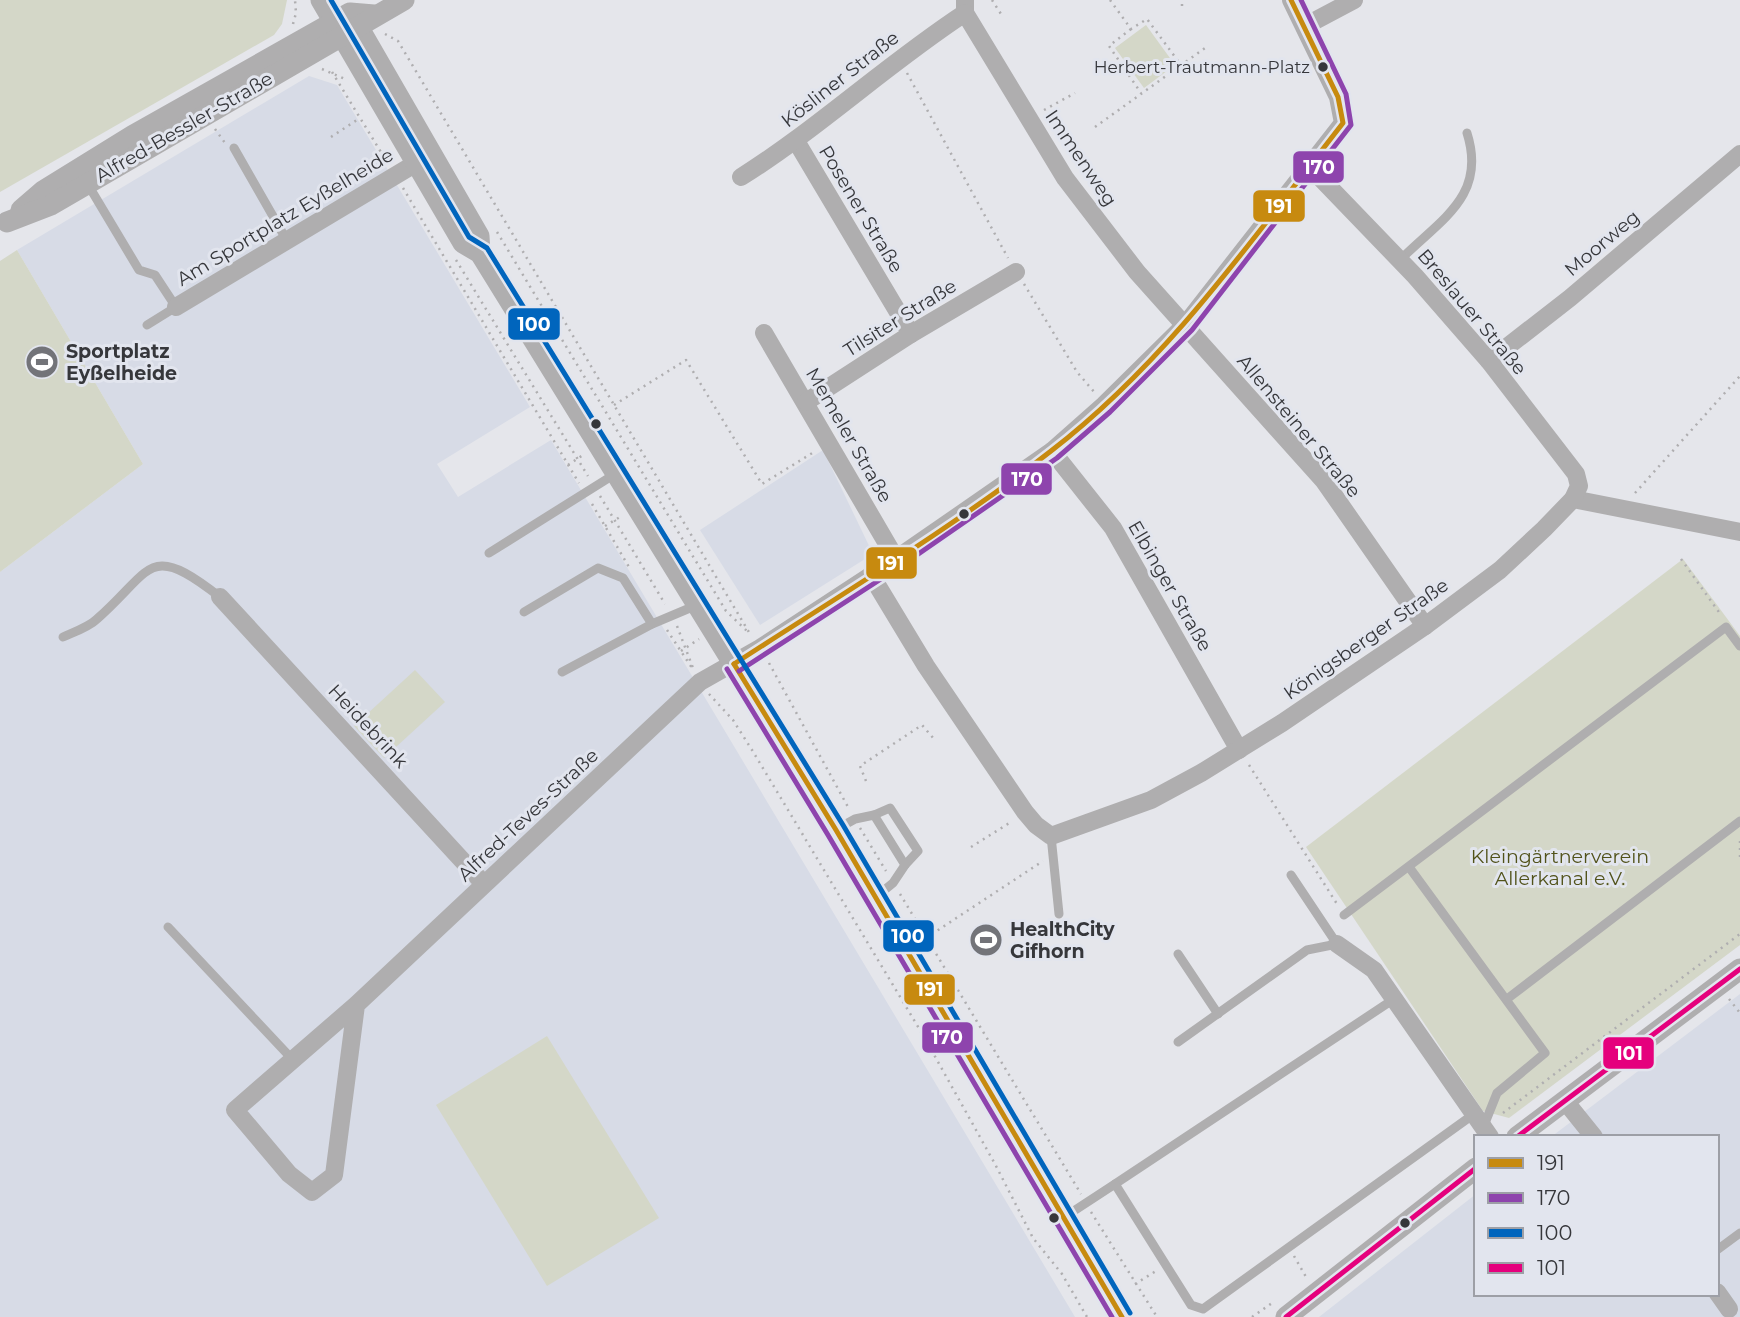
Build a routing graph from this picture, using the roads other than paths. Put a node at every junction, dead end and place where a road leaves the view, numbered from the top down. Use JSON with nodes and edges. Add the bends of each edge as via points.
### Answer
{"nodes":[{"id":1,"x":321,"y":0,"type":"edge"},
{"id":2,"x":404,"y":0,"type":"edge"},
{"id":3,"x":1291,"y":0,"type":"edge"},
{"id":4,"x":1354,"y":0,"type":"edge"},
{"id":5,"x":965,"y":7,"type":"edge"},
{"id":6,"x":355,"y":21,"type":"edge"},
{"id":7,"x":1305,"y":26,"type":"junction"},
{"id":8,"x":1467,"y":133,"type":"dead end"},
{"id":9,"x":796,"y":141,"type":"junction"},
{"id":10,"x":234,"y":148,"type":"road end"},
{"id":11,"x":1740,"y":154,"type":"edge"},
{"id":12,"x":422,"y":159,"type":"junction"},
{"id":13,"x":1309,"y":166,"type":"junction"},
{"id":14,"x":741,"y":177,"type":"dead end"},
{"id":15,"x":87,"y":183,"type":"junction"},
{"id":16,"x":4,"y":224,"type":"edge"},
{"id":17,"x":286,"y":239,"type":"junction"},
{"id":18,"x":1401,"y":259,"type":"junction"},
{"id":19,"x":1016,"y":272,"type":"road end"},
{"id":20,"x":176,"y":307,"type":"junction"},
{"id":21,"x":147,"y":325,"type":"dead end"},
{"id":22,"x":1185,"y":325,"type":"junction"},
{"id":23,"x":764,"y":333,"type":"dead end"},
{"id":24,"x":911,"y":334,"type":"junction"},
{"id":25,"x":1489,"y":361,"type":"junction"},
{"id":26,"x":806,"y":402,"type":"junction"},
{"id":27,"x":1052,"y":451,"type":"junction"},
{"id":28,"x":615,"y":474,"type":"junction"},
{"id":29,"x":1573,"y":499,"type":"junction"},
{"id":30,"x":1740,"y":532,"type":"edge"},
{"id":31,"x":489,"y":553,"type":"dead end"},
{"id":32,"x":896,"y":559,"type":"junction"},
{"id":33,"x":872,"y":575,"type":"junction"},
{"id":34,"x":220,"y":597,"type":"joint"},
{"id":35,"x":697,"y":605,"type":"junction"},
{"id":36,"x":524,"y":612,"type":"dead end"},
{"id":37,"x":656,"y":622,"type":"junction"},
{"id":38,"x":1425,"y":626,"type":"junction"},
{"id":39,"x":63,"y":637,"type":"dead end"},
{"id":40,"x":1740,"y":646,"type":"edge"},
{"id":41,"x":734,"y":664,"type":"junction"},
{"id":42,"x":562,"y":672,"type":"dead end"},
{"id":43,"x":1239,"y":750,"type":"junction"},
{"id":44,"x":874,"y":815,"type":"junction"},
{"id":45,"x":1740,"y":821,"type":"edge"},
{"id":46,"x":836,"y":830,"type":"junction"},
{"id":47,"x":1051,"y":836,"type":"junction"},
{"id":48,"x":905,"y":865,"type":"junction"},
{"id":49,"x":1409,"y":867,"type":"junction"},
{"id":50,"x":1291,"y":875,"type":"dead end"},
{"id":51,"x":484,"y":884,"type":"junction"},
{"id":52,"x":875,"y":897,"type":"junction"},
{"id":53,"x":1059,"y":914,"type":"dead end"},
{"id":54,"x":1344,"y":915,"type":"road end"},
{"id":55,"x":169,"y":927,"type":"dead end"},
{"id":56,"x":1337,"y":944,"type":"junction"},
{"id":57,"x":1178,"y":954,"type":"dead end"},
{"id":58,"x":1740,"y":969,"type":"edge"},
{"id":59,"x":1394,"y":999,"type":"junction"},
{"id":60,"x":1507,"y":999,"type":"junction"},
{"id":61,"x":356,"y":1005,"type":"junction"},
{"id":62,"x":1218,"y":1014,"type":"junction"},
{"id":63,"x":1178,"y":1042,"type":"dead end"},
{"id":64,"x":293,"y":1060,"type":"junction"},
{"id":65,"x":1565,"y":1101,"type":"junction"},
{"id":66,"x":1482,"y":1126,"type":"edge"},
{"id":67,"x":1596,"y":1134,"type":"edge"},
{"id":68,"x":1520,"y":1135,"type":"edge"},
{"id":69,"x":1474,"y":1170,"type":"edge"},
{"id":70,"x":1115,"y":1184,"type":"junction"},
{"id":71,"x":1063,"y":1218,"type":"junction"},
{"id":72,"x":1740,"y":1233,"type":"edge"},
{"id":73,"x":1719,"y":1249,"type":"edge"},
{"id":74,"x":1719,"y":1295,"type":"edge"},
{"id":75,"x":1729,"y":1309,"type":"dead end"},
{"id":76,"x":1122,"y":1317,"type":"edge"},
{"id":77,"x":1286,"y":1317,"type":"edge"}],
"edges":[{"from":1,"to":6,"type":"street"},
{"from":2,"to":6,"type":"street"},
{"from":3,"to":7,"type":"street"},
{"from":4,"to":7,"type":"street"},
{"from":5,"to":9,"type":"street","name":"Kösliner Straße"},
{"from":5,"to":22,"type":"street","name":"Immenweg","via":[[1065,178],[1137,272]]},
{"from":6,"to":12,"type":"street"},
{"from":6,"to":15,"type":"street","name":"Alfred-Bessler-Straße"},
{"from":6,"to":16,"type":"street","name":"Alfred-Bessler-Straße","via":[[76,171]]},
{"from":7,"to":13,"type":"street","name":"Alfred-Teves-Straße","via":[[1338,97],[1343,123]]},
{"from":8,"to":18,"type":"lane","via":[[1475,156],[1473,175],[1458,205]]},
{"from":9,"to":14,"type":"street","name":"Kösliner Straße"},
{"from":9,"to":24,"type":"street","name":"Posener Straße"},
{"from":10,"to":17,"type":"lane"},
{"from":11,"to":25,"type":"street","name":"Moorweg"},
{"from":12,"to":17,"type":"street","name":"Am Sportplatz Eyßelheide"},
{"from":12,"to":28,"type":"street","via":[[463,243],[480,253]]},
{"from":13,"to":18,"type":"street","name":"Breslauer Straße"},
{"from":13,"to":22,"type":"street","name":"Alfred-Teves-Straße"},
{"from":15,"to":16,"type":"street","name":"Alfred-Bessler-Straße","via":[[51,205]]},
{"from":15,"to":20,"type":"lane","via":[[139,270],[155,275]]},
{"from":17,"to":20,"type":"street","name":"Am Sportplatz Eyßelheide"},
{"from":18,"to":25,"type":"street","name":"Breslauer Straße"},
{"from":19,"to":24,"type":"street","name":"Tilsiter Straße"},
{"from":20,"to":21,"type":"lane"},
{"from":22,"to":27,"type":"street","name":"Alfred-Teves-Straße"},
{"from":22,"to":38,"type":"street","name":"Allensteiner Straße","via":[[1324,481]]},
{"from":23,"to":26,"type":"street","name":"Memeler Straße"},
{"from":24,"to":26,"type":"street","name":"Tilsiter Straße"},
{"from":25,"to":29,"type":"street","name":"Breslauer Straße","via":[[1576,474]]},
{"from":26,"to":32,"type":"street","name":"Memeler Straße"},
{"from":27,"to":32,"type":"street","name":"Alfred-Teves-Straße"},
{"from":27,"to":43,"type":"street","name":"Elbinger Straße","via":[[1113,528]]},
{"from":28,"to":31,"type":"lane"},
{"from":28,"to":35,"type":"street"},
{"from":29,"to":30,"type":"street"},
{"from":29,"to":38,"type":"street","name":"Königsberger Straße","via":[[1500,570]]},
{"from":32,"to":33,"type":"street","name":"Alfred-Teves-Straße"},
{"from":33,"to":41,"type":"street","name":"Alfred-Teves-Straße"},
{"from":33,"to":47,"type":"street","via":[[926,666],[1025,812]]},
{"from":34,"to":39,"type":"lane","via":[[188,572],[170,565],[150,569],[96,621]]},
{"from":34,"to":51,"type":"street","name":"Heidebrink"},
{"from":35,"to":37,"type":"lane"},
{"from":35,"to":41,"type":"street"},
{"from":36,"to":37,"type":"lane","via":[[591,570],[607,570],[624,578]]},
{"from":37,"to":42,"type":"lane"},
{"from":38,"to":43,"type":"street","name":"Königsberger Straße"},
{"from":40,"to":49,"type":"lane","via":[[1726,627]]},
{"from":41,"to":46,"type":"street"},
{"from":41,"to":51,"type":"street","name":"Alfred-Teves-Straße","via":[[700,682]]},
{"from":43,"to":47,"type":"street","name":"Königsberger Straße","via":[[1152,800]]},
{"from":44,"to":46,"type":"lane"},
{"from":44,"to":48,"type":"lane"},
{"from":44,"to":48,"type":"lane","via":[[890,808],[918,851]]},
{"from":45,"to":60,"type":"lane"},
{"from":46,"to":52,"type":"street"},
{"from":47,"to":53,"type":"lane"},
{"from":48,"to":52,"type":"lane","via":[[893,883]]},
{"from":49,"to":54,"type":"lane"},
{"from":49,"to":60,"type":"lane"},
{"from":50,"to":56,"type":"lane"},
{"from":51,"to":61,"type":"street","name":"Alfred-Teves-Straße"},
{"from":52,"to":71,"type":"street"},
{"from":55,"to":64,"type":"lane"},
{"from":56,"to":59,"type":"street","via":[[1374,970]]},
{"from":56,"to":62,"type":"lane","via":[[1307,950]]},
{"from":57,"to":62,"type":"lane"},
{"from":58,"to":65,"type":"street"},
{"from":59,"to":66,"type":"street"},
{"from":59,"to":70,"type":"lane"},
{"from":60,"to":66,"type":"lane","via":[[1545,1053],[1497,1093]]},
{"from":61,"to":64,"type":"street","name":"Alfred-Teves-Straße"},
{"from":61,"to":64,"type":"street","name":"Alfred-Teves-Straße","via":[[334,1175],[312,1192],[289,1174],[234,1110]]},
{"from":62,"to":63,"type":"lane"},
{"from":65,"to":67,"type":"street"},
{"from":65,"to":68,"type":"street"},
{"from":66,"to":70,"type":"lane","via":[[1289,1247],[1203,1309],[1191,1305]]},
{"from":69,"to":77,"type":"street"},
{"from":70,"to":71,"type":"lane"},
{"from":71,"to":76,"type":"street"},
{"from":72,"to":73,"type":"lane"},
{"from":74,"to":75,"type":"street"}]}
